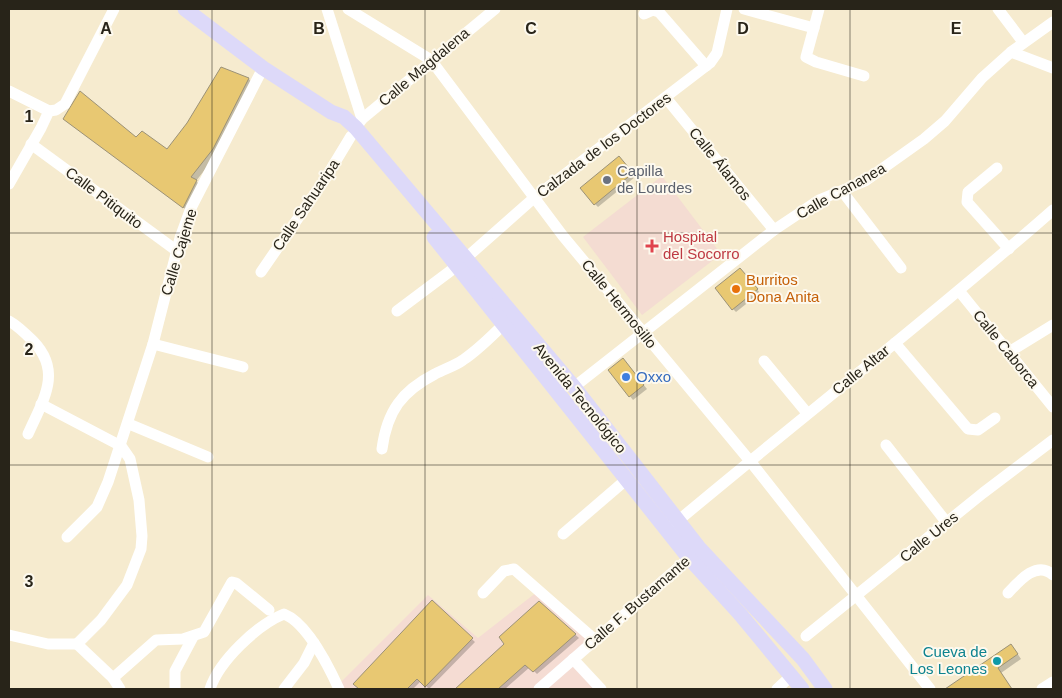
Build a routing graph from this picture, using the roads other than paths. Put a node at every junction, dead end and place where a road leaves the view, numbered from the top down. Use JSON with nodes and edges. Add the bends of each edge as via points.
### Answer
{"nodes":[{"id":1,"x":114,"y":9,"type":"edge"},
{"id":2,"x":185,"y":9,"type":"edge"},
{"id":3,"x":327,"y":9,"type":"edge"},
{"id":4,"x":348,"y":9,"type":"edge"},
{"id":5,"x":496,"y":9,"type":"edge"},
{"id":6,"x":727,"y":9,"type":"edge"},
{"id":7,"x":744,"y":9,"type":"edge"},
{"id":8,"x":819,"y":9,"type":"edge"},
{"id":9,"x":998,"y":9,"type":"edge"},
{"id":10,"x":644,"y":14,"type":"dead end"},
{"id":11,"x":1053,"y":22,"type":"edge"},
{"id":12,"x":814,"y":28,"type":"junction"},
{"id":13,"x":1023,"y":42,"type":"junction"},
{"id":14,"x":1011,"y":52,"type":"junction"},
{"id":15,"x":430,"y":60,"type":"junction"},
{"id":16,"x":706,"y":66,"type":"junction"},
{"id":17,"x":263,"y":68,"type":"junction"},
{"id":18,"x":1053,"y":68,"type":"edge"},
{"id":19,"x":864,"y":76,"type":"dead end"},
{"id":20,"x":9,"y":91,"type":"edge"},
{"id":21,"x":666,"y":98,"type":"junction"},
{"id":22,"x":49,"y":111,"type":"junction"},
{"id":23,"x":358,"y":133,"type":"junction"},
{"id":24,"x":31,"y":144,"type":"junction"},
{"id":25,"x":997,"y":168,"type":"dead end"},
{"id":26,"x":9,"y":184,"type":"edge"},
{"id":27,"x":842,"y":191,"type":"junction"},
{"id":28,"x":535,"y":197,"type":"junction"},
{"id":29,"x":1053,"y":210,"type":"edge"},
{"id":30,"x":774,"y":230,"type":"junction"},
{"id":31,"x":1009,"y":249,"type":"junction"},
{"id":32,"x":177,"y":251,"type":"junction"},
{"id":33,"x":460,"y":262,"type":"junction"},
{"id":34,"x":901,"y":268,"type":"dead end"},
{"id":35,"x":261,"y":272,"type":"dead end"},
{"id":36,"x":960,"y":292,"type":"junction"},
{"id":37,"x":397,"y":311,"type":"dead end"},
{"id":38,"x":9,"y":321,"type":"edge"},
{"id":39,"x":504,"y":324,"type":"junction"},
{"id":40,"x":1053,"y":326,"type":"edge"},
{"id":41,"x":643,"y":333,"type":"junction"},
{"id":42,"x":895,"y":343,"type":"junction"},
{"id":43,"x":153,"y":344,"type":"junction"},
{"id":44,"x":1009,"y":352,"type":"junction"},
{"id":45,"x":764,"y":361,"type":"dead end"},
{"id":46,"x":243,"y":367,"type":"dead end"},
{"id":47,"x":574,"y":387,"type":"junction"},
{"id":48,"x":41,"y":404,"type":"junction"},
{"id":49,"x":1053,"y":407,"type":"edge"},
{"id":50,"x":807,"y":414,"type":"junction"},
{"id":51,"x":995,"y":418,"type":"dead end"},
{"id":52,"x":129,"y":424,"type":"junction"},
{"id":53,"x":28,"y":434,"type":"dead end"},
{"id":54,"x":1053,"y":440,"type":"edge"},
{"id":55,"x":121,"y":446,"type":"junction"},
{"id":56,"x":886,"y":446,"type":"dead end"},
{"id":57,"x":382,"y":449,"type":"dead end"},
{"id":58,"x":208,"y":457,"type":"dead end"},
{"id":59,"x":750,"y":461,"type":"junction"},
{"id":60,"x":627,"y":479,"type":"junction"},
{"id":61,"x":947,"y":523,"type":"junction"},
{"id":62,"x":673,"y":525,"type":"junction"},
{"id":63,"x":564,"y":534,"type":"dead end"},
{"id":64,"x":66,"y":538,"type":"dead end"},
{"id":65,"x":694,"y":553,"type":"junction"},
{"id":66,"x":1053,"y":575,"type":"edge"},
{"id":67,"x":1008,"y":592,"type":"dead end"},
{"id":68,"x":483,"y":593,"type":"dead end"},
{"id":69,"x":857,"y":596,"type":"junction"},
{"id":70,"x":269,"y":610,"type":"dead end"},
{"id":71,"x":9,"y":635,"type":"edge"},
{"id":72,"x":806,"y":636,"type":"dead end"},
{"id":73,"x":193,"y":637,"type":"junction"},
{"id":74,"x":595,"y":640,"type":"junction"},
{"id":75,"x":314,"y":643,"type":"junction"},
{"id":76,"x":77,"y":644,"type":"junction"},
{"id":77,"x":574,"y":658,"type":"junction"},
{"id":78,"x":791,"y":676,"type":"junction"},
{"id":79,"x":113,"y":678,"type":"junction"},
{"id":80,"x":1053,"y":682,"type":"edge"},
{"id":81,"x":120,"y":689,"type":"edge"},
{"id":82,"x":175,"y":689,"type":"edge"},
{"id":83,"x":210,"y":689,"type":"edge"},
{"id":84,"x":284,"y":689,"type":"edge"},
{"id":85,"x":339,"y":689,"type":"edge"},
{"id":86,"x":539,"y":689,"type":"edge"},
{"id":87,"x":601,"y":689,"type":"edge"},
{"id":88,"x":777,"y":689,"type":"edge"},
{"id":89,"x":802,"y":689,"type":"edge"},
{"id":90,"x":825,"y":689,"type":"edge"},
{"id":91,"x":930,"y":689,"type":"edge"},
{"id":92,"x":1042,"y":689,"type":"edge"}],
"edges":[{"from":1,"to":22,"type":"street","via":[[66,104]]},
{"from":2,"to":17,"type":"main road","name":"Avenida Tecnológico"},
{"from":3,"to":23,"type":"street"},
{"from":4,"to":15,"type":"street","name":"Calle Hermosillo"},
{"from":5,"to":15,"type":"street","name":"Calle Magdalena"},
{"from":6,"to":16,"type":"street","name":"Calzada de los Doctores","via":[[717,53]]},
{"from":7,"to":12,"type":"street"},
{"from":8,"to":12,"type":"street"},
{"from":9,"to":13,"type":"street"},
{"from":10,"to":16,"type":"street","via":[[653,10],[659,12]]},
{"from":11,"to":13,"type":"street","name":"Calle Cananea"},
{"from":12,"to":19,"type":"street","via":[[806,57]]},
{"from":13,"to":14,"type":"street","name":"Calle Cananea"},
{"from":14,"to":18,"type":"street"},
{"from":14,"to":27,"type":"street","name":"Calle Cananea","via":[[924,139],[865,181]]},
{"from":15,"to":23,"type":"street","name":"Calle Magdalena"},
{"from":15,"to":28,"type":"street","name":"Calle Hermosillo"},
{"from":16,"to":21,"type":"street","name":"Calzada de los Doctores"},
{"from":17,"to":23,"type":"main road","name":"Avenida Tecnológico","via":[[332,112]]},
{"from":17,"to":32,"type":"street","name":"Calle Cajeme","via":[[191,208]]},
{"from":20,"to":22,"type":"street"},
{"from":21,"to":28,"type":"street","name":"Calzada de los Doctores"},
{"from":21,"to":30,"type":"street","name":"Calle Álamos"},
{"from":22,"to":24,"type":"street"},
{"from":23,"to":33,"type":"main road","name":"Avenida Tecnológico"},
{"from":23,"to":35,"type":"street","name":"Calle Sahuaripa"},
{"from":24,"to":26,"type":"street"},
{"from":24,"to":32,"type":"street","name":"Calle Pitiquito"},
{"from":25,"to":31,"type":"street","via":[[968,192],[967,202]]},
{"from":27,"to":30,"type":"street","name":"Calle Cananea","via":[[819,200]]},
{"from":27,"to":34,"type":"street"},
{"from":28,"to":33,"type":"street","name":"Calzada de los Doctores"},
{"from":28,"to":41,"type":"street","name":"Calle Hermosillo"},
{"from":29,"to":31,"type":"street","name":"Calle Altar"},
{"from":30,"to":41,"type":"street","name":"Calle Cananea"},
{"from":31,"to":36,"type":"street","name":"Calle Altar"},
{"from":32,"to":43,"type":"street","name":"Calle Cajeme"},
{"from":33,"to":37,"type":"street","name":"Calzada de los Doctores"},
{"from":33,"to":39,"type":"main road","name":"Avenida Tecnológico"},
{"from":33,"to":47,"type":"main road","name":"Avenida Tecnológico"},
{"from":36,"to":42,"type":"street","name":"Calle Altar"},
{"from":36,"to":44,"type":"street","name":"Calle Caborca"},
{"from":38,"to":48,"type":"street","via":[[47,360],[50,371]]},
{"from":39,"to":57,"type":"street","via":[[462,361],[427,378],[401,398],[384,432]]},
{"from":39,"to":60,"type":"main road","name":"Avenida Tecnológico"},
{"from":40,"to":44,"type":"street"},
{"from":41,"to":47,"type":"street","name":"Calle Cananea"},
{"from":41,"to":59,"type":"street","name":"Calle Hermosillo"},
{"from":42,"to":50,"type":"street","name":"Calle Altar"},
{"from":42,"to":51,"type":"street","via":[[968,429],[978,430]]},
{"from":43,"to":46,"type":"street"},
{"from":43,"to":52,"type":"street","name":"Calle Cajeme"},
{"from":44,"to":49,"type":"street","name":"Calle Caborca"},
{"from":45,"to":50,"type":"street"},
{"from":47,"to":62,"type":"main road","name":"Avenida Tecnológico"},
{"from":48,"to":53,"type":"street"},
{"from":48,"to":55,"type":"street"},
{"from":50,"to":59,"type":"street","name":"Calle Altar"},
{"from":52,"to":55,"type":"street","name":"Calle Cajeme"},
{"from":52,"to":58,"type":"street"},
{"from":54,"to":61,"type":"street","name":"Calle Ures"},
{"from":55,"to":64,"type":"street","name":"Calle Cajeme","via":[[97,507]]},
{"from":55,"to":76,"type":"street","via":[[130,459],[139,500],[141,549],[127,585]]},
{"from":56,"to":61,"type":"street"},
{"from":59,"to":62,"type":"street","name":"Calle Altar"},
{"from":59,"to":69,"type":"street","name":"Calle Hermosillo"},
{"from":60,"to":62,"type":"main road","name":"Avenida Tecnológico"},
{"from":60,"to":63,"type":"street"},
{"from":61,"to":69,"type":"street","name":"Calle Ures"},
{"from":62,"to":65,"type":"main road","name":"Avenida Tecnológico"},
{"from":65,"to":74,"type":"street","name":"Calle F. Bustamante"},
{"from":65,"to":78,"type":"main road","name":"Avenida Tecnológico"},
{"from":65,"to":90,"type":"main road","name":"Avenida Tecnológico","via":[[803,659]]},
{"from":66,"to":67,"type":"street","via":[[1034,570]]},
{"from":68,"to":74,"type":"street","via":[[504,571],[514,569]]},
{"from":69,"to":72,"type":"street","name":"Calle Ures"},
{"from":69,"to":91,"type":"street","name":"Calle Hermosillo"},
{"from":70,"to":73,"type":"street","via":[[232,582],[204,632]]},
{"from":71,"to":76,"type":"street","via":[[48,644]]},
{"from":73,"to":79,"type":"street","via":[[156,640]]},
{"from":73,"to":82,"type":"street","via":[[176,671]]},
{"from":74,"to":77,"type":"street","name":"Calle F. Bustamante"},
{"from":75,"to":83,"type":"street","via":[[292,617],[284,614],[270,620],[246,640],[222,667]]},
{"from":75,"to":84,"type":"street","via":[[304,663]]},
{"from":75,"to":85,"type":"street"},
{"from":76,"to":79,"type":"street"},
{"from":77,"to":86,"type":"street","name":"Calle F. Bustamante"},
{"from":77,"to":87,"type":"street","name":"Calle F. Bustamante"},
{"from":78,"to":88,"type":"street"},
{"from":78,"to":89,"type":"main road","name":"Avenida Tecnológico"},
{"from":79,"to":81,"type":"street"},
{"from":80,"to":92,"type":"street"}]}
